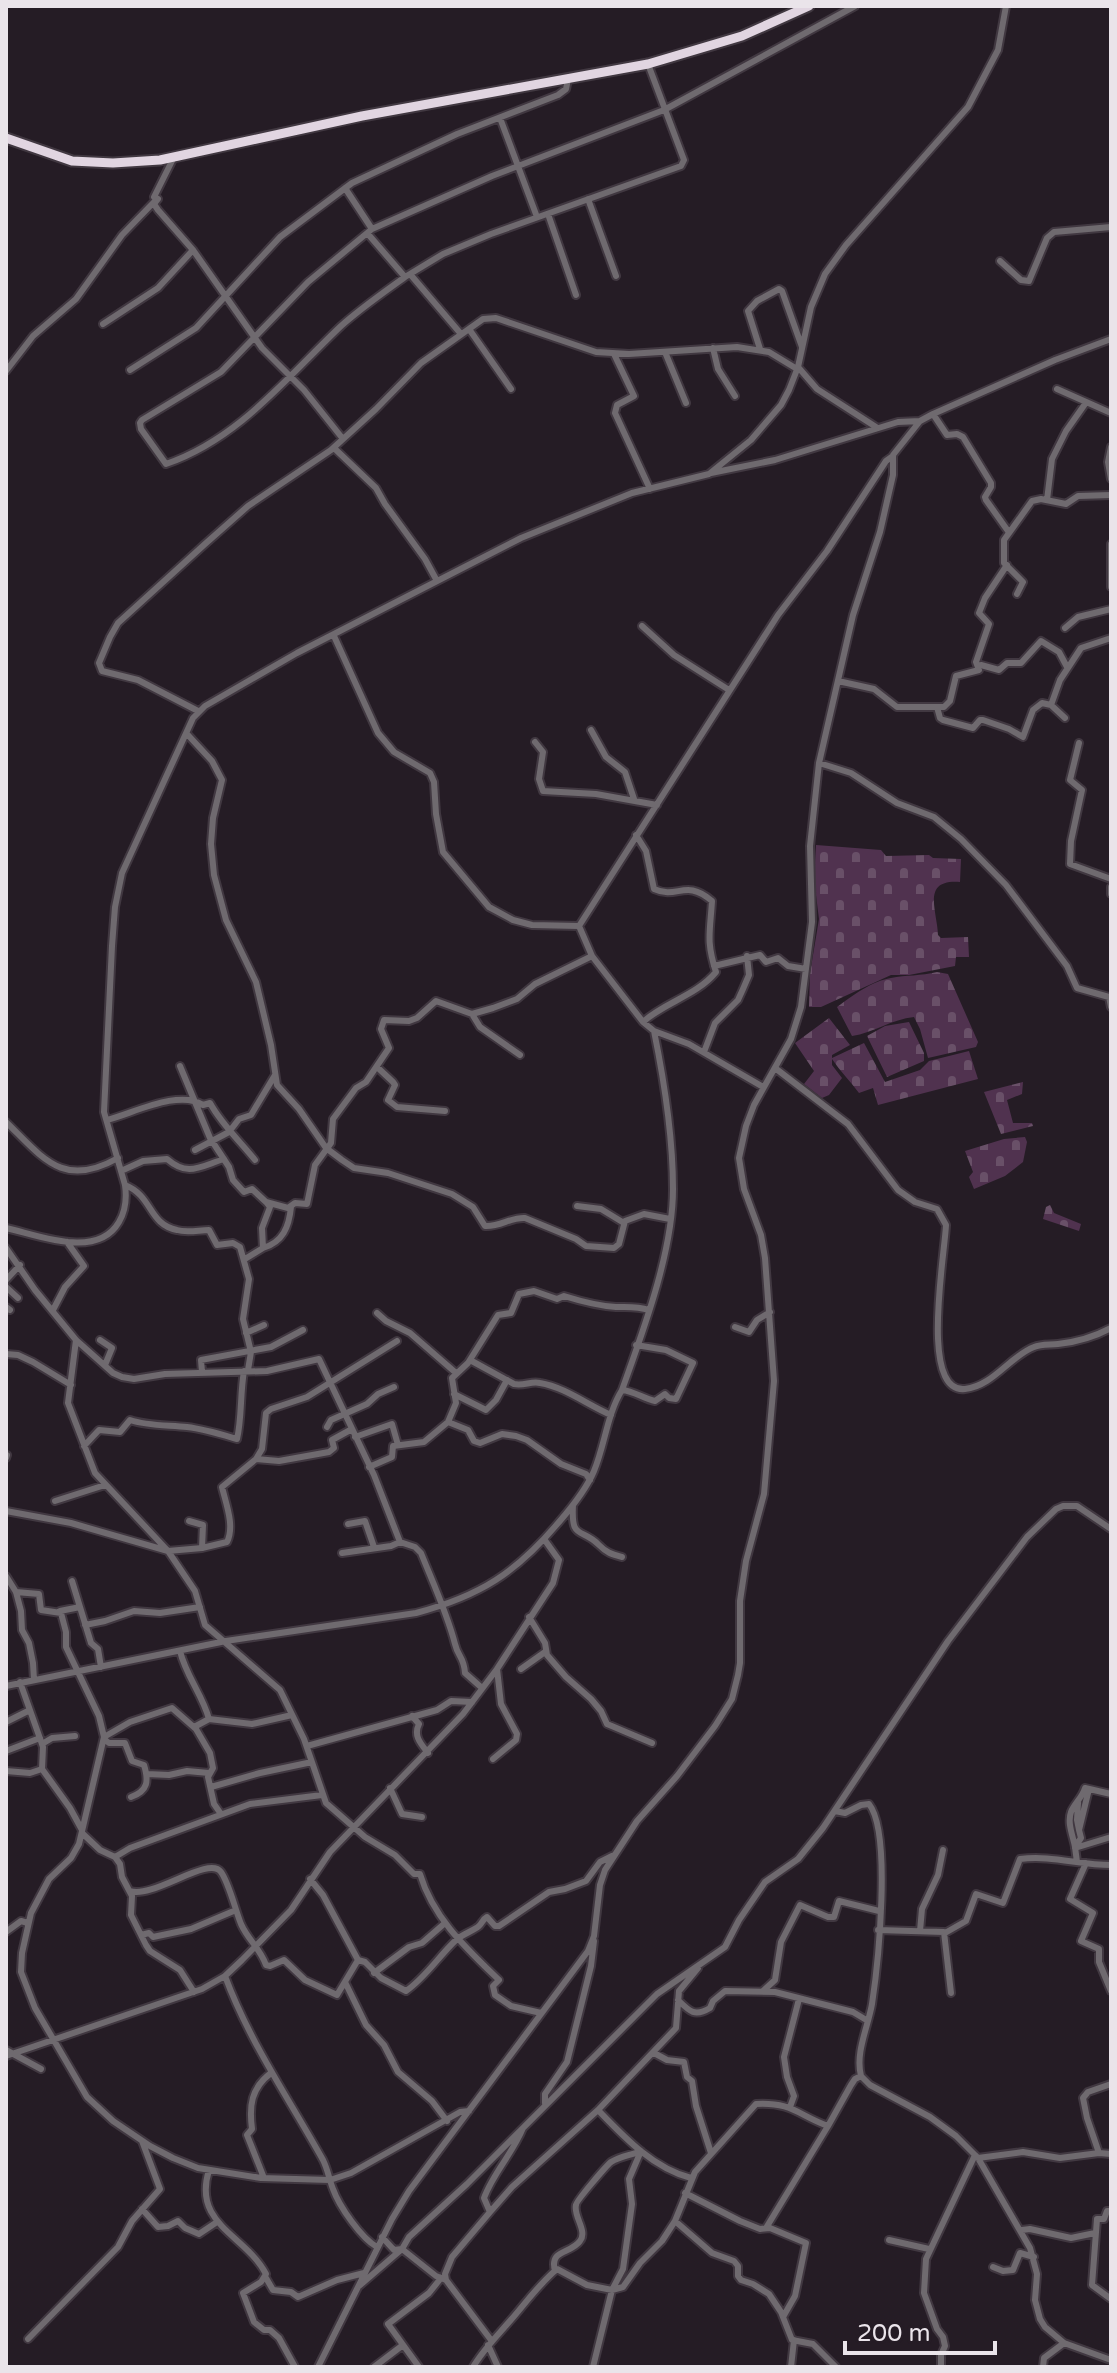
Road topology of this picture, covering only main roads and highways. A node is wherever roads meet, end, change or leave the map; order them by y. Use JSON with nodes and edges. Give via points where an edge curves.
{"nodes":[{"id":1,"x":809,"y":6,"type":"edge"},
{"id":2,"x":6,"y":138,"type":"edge"}],
"edges":[{"from":1,"to":2,"type":"highway","via":[[742,36],[648,64],[174,157],[72,161]]}]}
